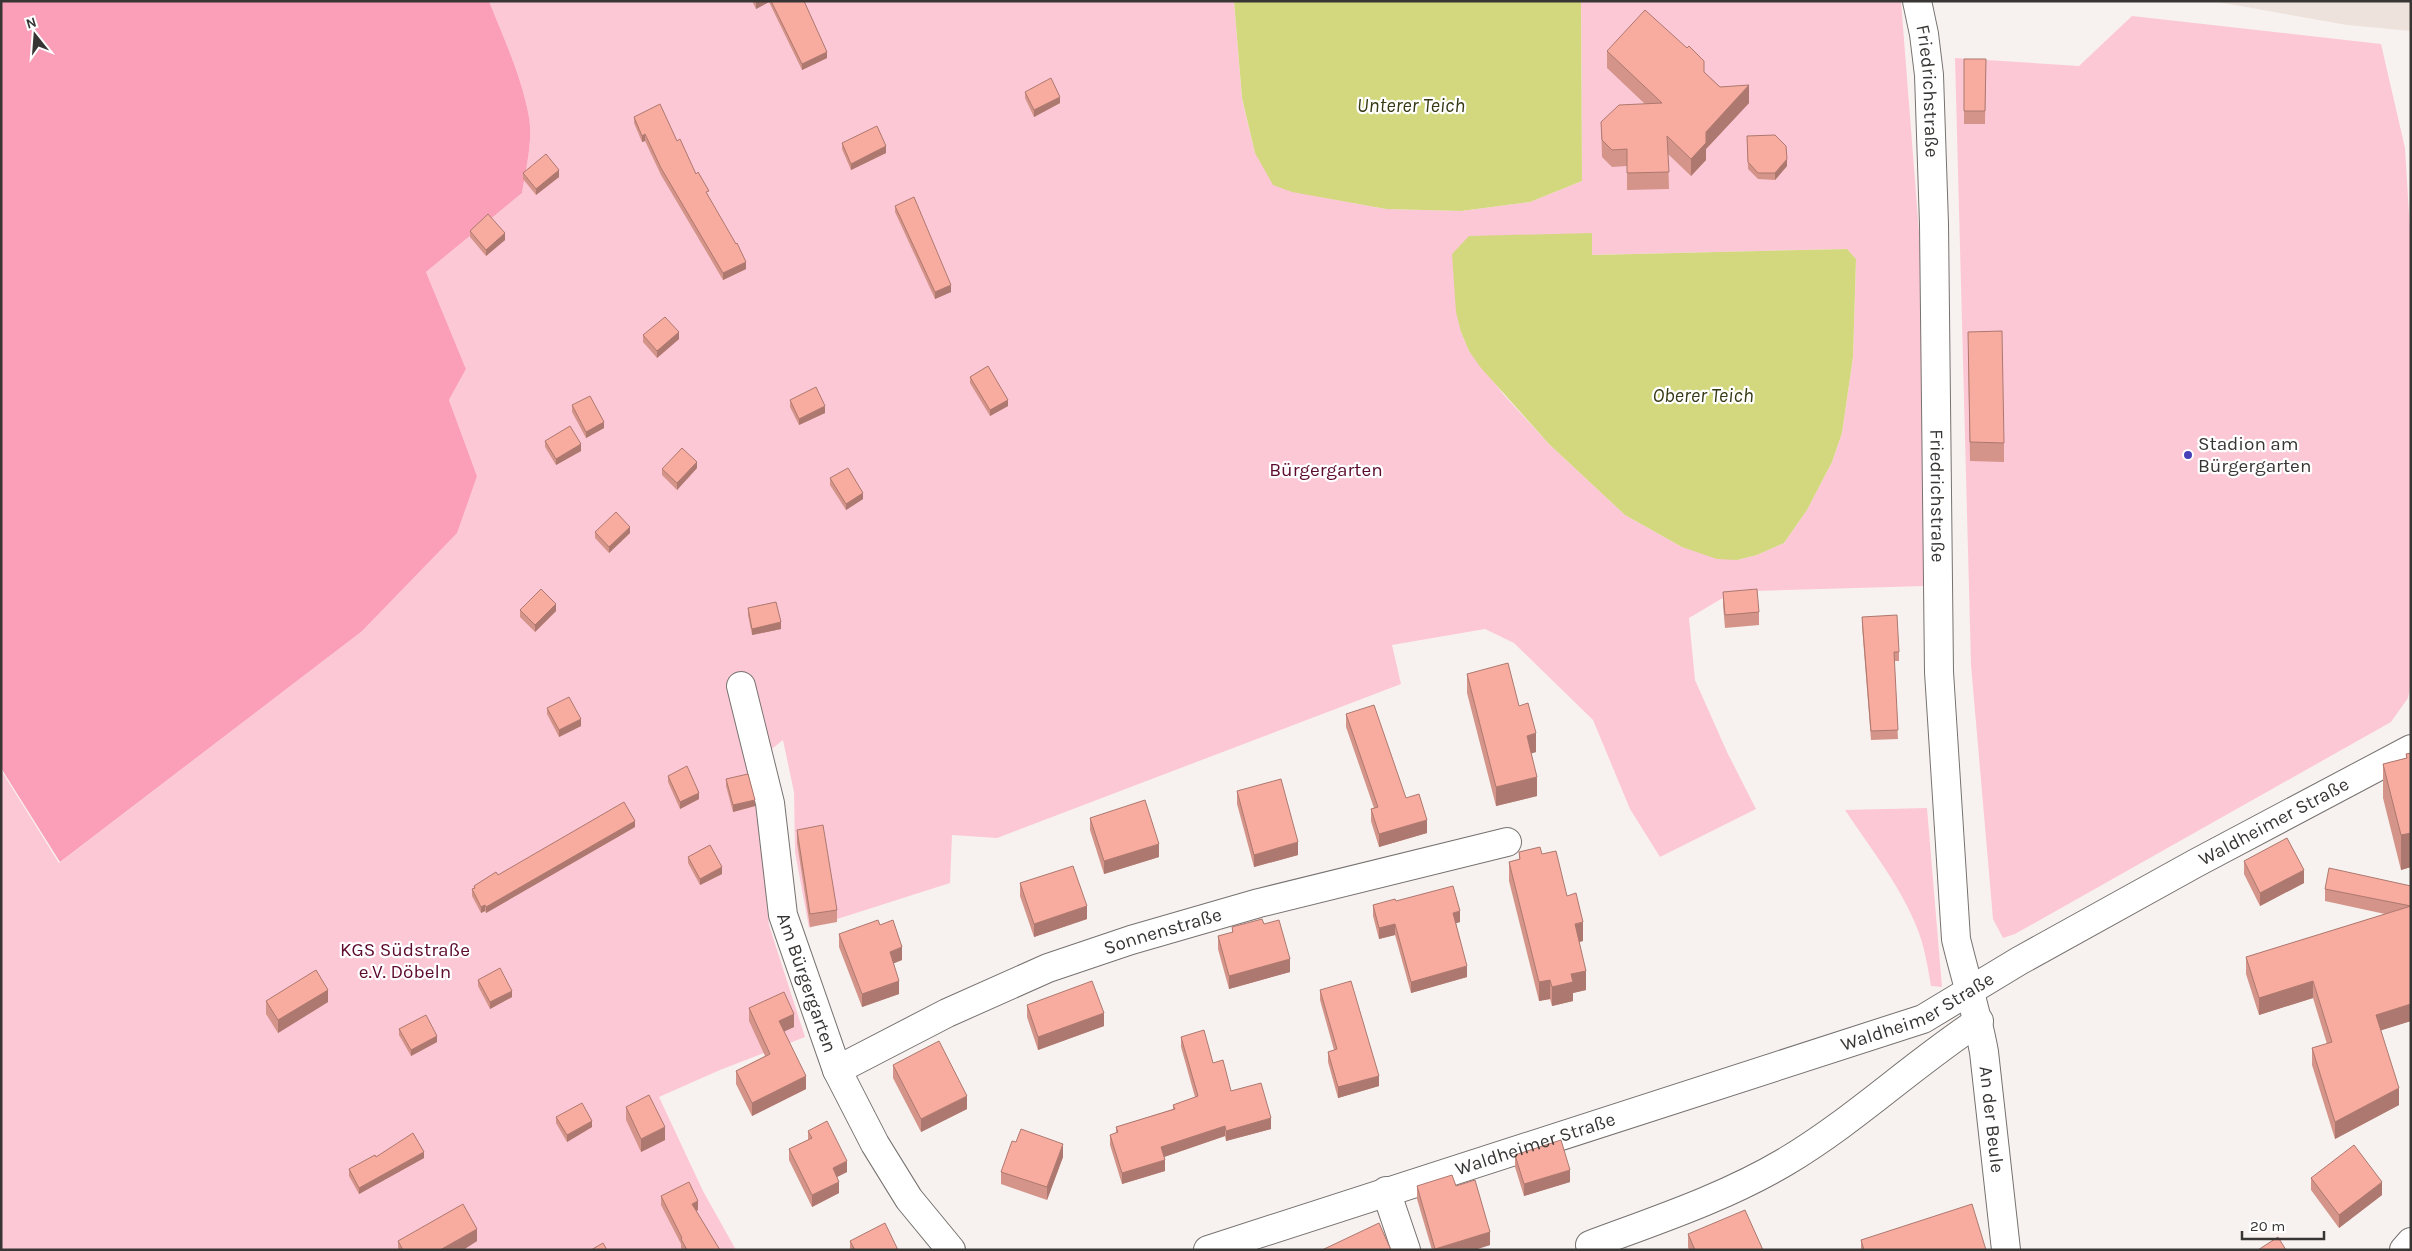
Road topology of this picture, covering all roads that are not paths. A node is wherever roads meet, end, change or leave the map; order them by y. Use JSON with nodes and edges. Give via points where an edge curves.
{"nodes":[{"id":1,"x":1916,"y":1,"type":"edge"},
{"id":2,"x":741,"y":686,"type":"dead end"},
{"id":3,"x":2411,"y":749,"type":"edge"},
{"id":4,"x":1507,"y":842,"type":"dead end"},
{"id":5,"x":1970,"y":990,"type":"junction"},
{"id":6,"x":1979,"y":1021,"type":"junction"},
{"id":7,"x":837,"y":1070,"type":"junction"},
{"id":8,"x":1386,"y":1191,"type":"junction"},
{"id":9,"x":2411,"y":1242,"type":"edge"},
{"id":10,"x":1590,"y":1245,"type":"dead end"},
{"id":11,"x":951,"y":1250,"type":"edge"},
{"id":12,"x":1208,"y":1250,"type":"edge"},
{"id":13,"x":1406,"y":1250,"type":"edge"},
{"id":14,"x":2006,"y":1250,"type":"edge"},
{"id":15,"x":2404,"y":1250,"type":"edge"}],
"edges":[{"from":1,"to":5,"type":"street","name":"Friedrichstraße","via":[[1929,75],[1933,188],[1939,672],[1956,939]]},
{"from":2,"to":7,"type":"street","name":"Am Bürgergarten","via":[[770,803],[783,915]]},
{"from":3,"to":5,"type":"street","name":"Waldheimer Straße","via":[[2196,863]]},
{"from":4,"to":7,"type":"street","name":"Sonnenstraße","via":[[1259,903],[1131,940],[1058,965],[947,1013]]},
{"from":5,"to":6,"type":"street","name":"An der Beule"},
{"from":5,"to":8,"type":"street","name":"Waldheimer Straße","via":[[1940,1010],[1900,1027]]},
{"from":6,"to":10,"type":"street","name":"Waldheimer Straße","via":[[1947,1041],[1861,1109],[1787,1161],[1733,1191]]},
{"from":6,"to":14,"type":"street","name":"An der Beule"},
{"from":7,"to":11,"type":"street","name":"Am Bürgergarten","via":[[875,1144],[909,1199]]},
{"from":8,"to":12,"type":"street","name":"Waldheimer Straße"},
{"from":8,"to":13,"type":"street"},
{"from":9,"to":15,"type":"street"}]}
